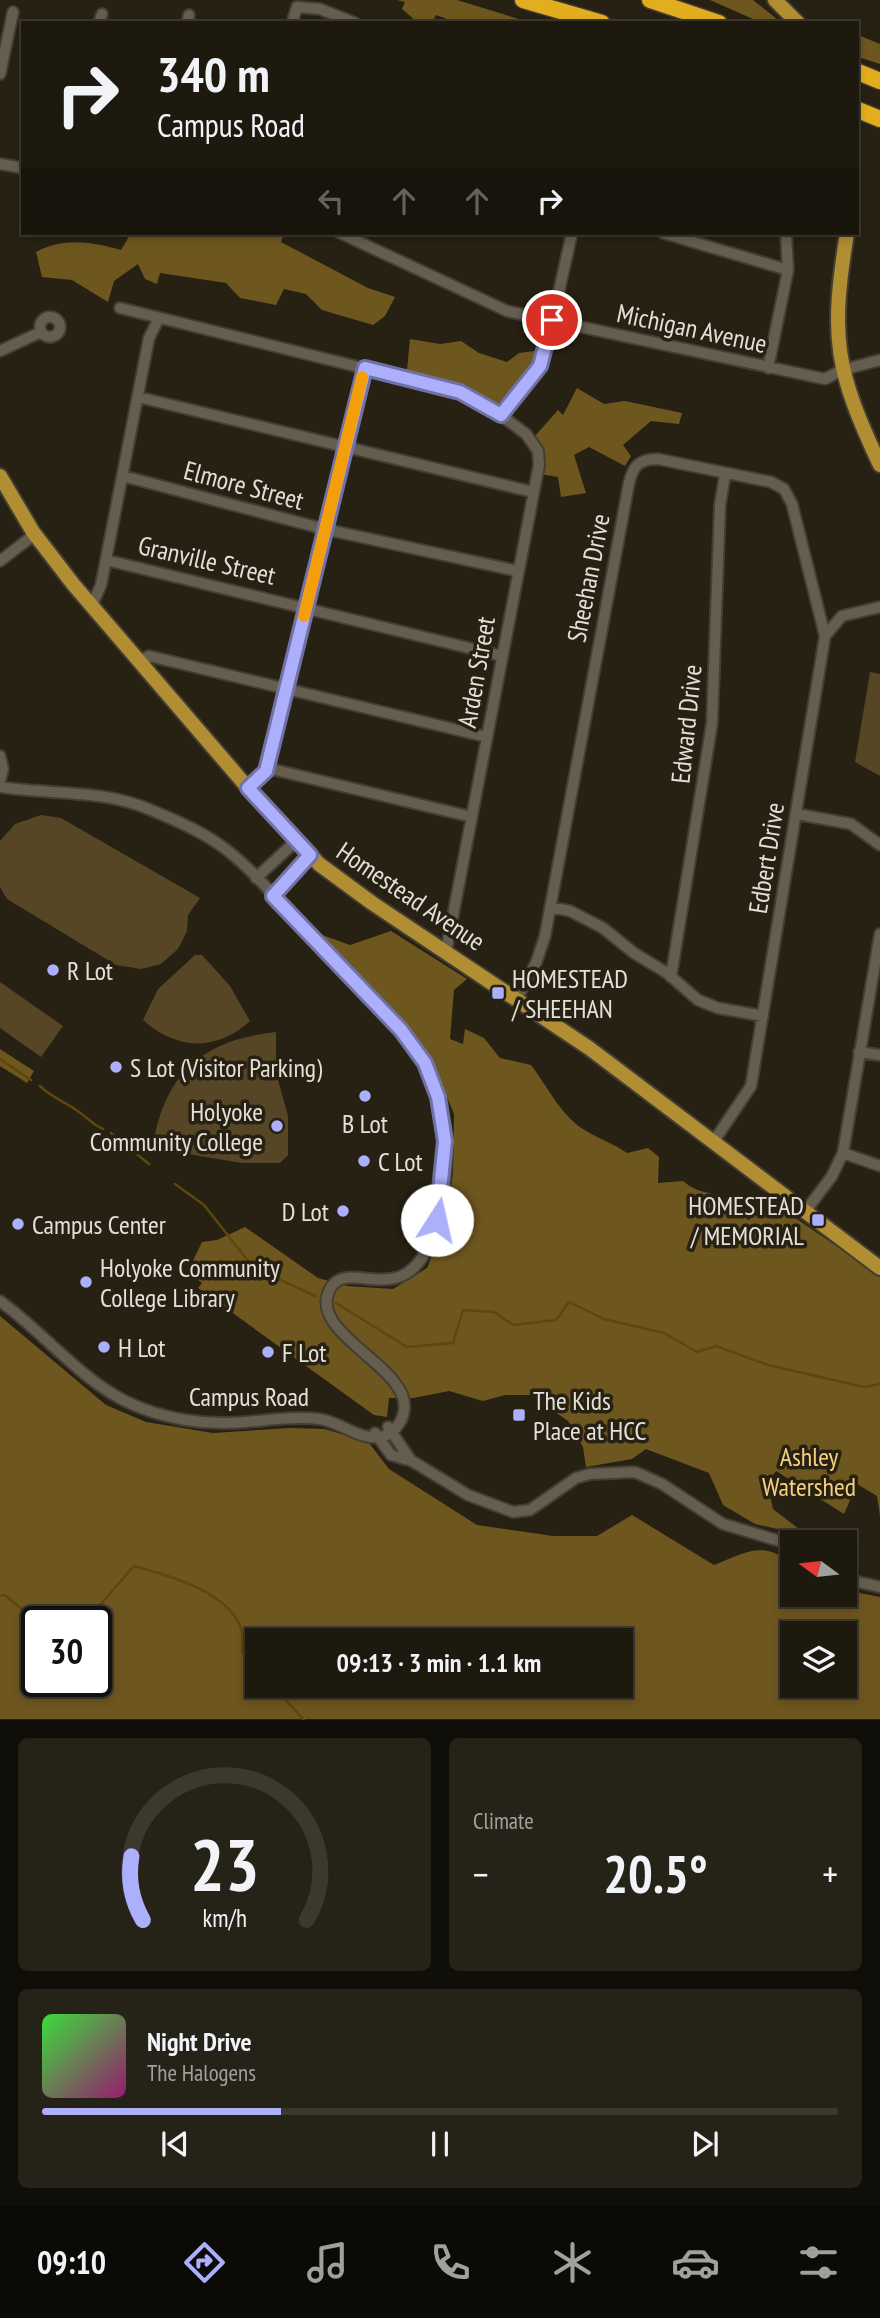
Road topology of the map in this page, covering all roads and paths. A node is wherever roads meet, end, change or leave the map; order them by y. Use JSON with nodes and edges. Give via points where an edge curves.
{"nodes":[{"id":1,"x":523,"y":0,"type":"edge"},
{"id":2,"x":650,"y":0,"type":"edge"},
{"id":3,"x":775,"y":0,"type":"edge"},
{"id":4,"x":13,"y":12,"type":"dead end"},
{"id":5,"x":293,"y":21,"type":"edge"},
{"id":6,"x":350,"y":21,"type":"edge"},
{"id":7,"x":595,"y":21,"type":"edge"},
{"id":8,"x":713,"y":21,"type":"edge"},
{"id":9,"x":796,"y":21,"type":"edge"},
{"id":10,"x":859,"y":73,"type":"edge"},
{"id":11,"x":0,"y":74,"type":"edge"},
{"id":12,"x":880,"y":81,"type":"edge"},
{"id":13,"x":859,"y":110,"type":"edge"},
{"id":14,"x":877,"y":118,"type":"edge"},
{"id":15,"x":0,"y":164,"type":"edge"},
{"id":16,"x":21,"y":168,"type":"edge"},
{"id":17,"x":344,"y":235,"type":"edge"},
{"id":18,"x":572,"y":235,"type":"edge"},
{"id":19,"x":670,"y":235,"type":"edge"},
{"id":20,"x":786,"y":235,"type":"edge"},
{"id":21,"x":847,"y":235,"type":"edge"},
{"id":22,"x":788,"y":270,"type":"junction"},
{"id":23,"x":120,"y":308,"type":"dead end"},
{"id":24,"x":159,"y":318,"type":"junction"},
{"id":25,"x":552,"y":320,"type":"junction"},
{"id":26,"x":41,"y":332,"type":"dead end"},
{"id":27,"x":0,"y":351,"type":"edge"},
{"id":28,"x":880,"y":360,"type":"edge"},
{"id":29,"x":365,"y":368,"type":"junction"},
{"id":30,"x":768,"y":368,"type":"junction"},
{"id":31,"x":842,"y":370,"type":"junction"},
{"id":32,"x":138,"y":397,"type":"junction"},
{"id":33,"x":501,"y":415,"type":"junction"},
{"id":34,"x":345,"y":446,"type":"junction"},
{"id":35,"x":880,"y":465,"type":"edge"},
{"id":36,"x":725,"y":475,"type":"junction"},
{"id":37,"x":0,"y":476,"type":"edge"},
{"id":38,"x":123,"y":476,"type":"junction"},
{"id":39,"x":533,"y":492,"type":"junction"},
{"id":40,"x":324,"y":529,"type":"junction"},
{"id":41,"x":34,"y":534,"type":"junction"},
{"id":42,"x":106,"y":559,"type":"junction"},
{"id":43,"x":0,"y":561,"type":"edge"},
{"id":44,"x":518,"y":571,"type":"junction"},
{"id":45,"x":92,"y":606,"type":"junction"},
{"id":46,"x":306,"y":607,"type":"junction"},
{"id":47,"x":880,"y":607,"type":"edge"},
{"id":48,"x":825,"y":636,"type":"junction"},
{"id":49,"x":502,"y":656,"type":"junction"},
{"id":50,"x":139,"y":661,"type":"junction"},
{"id":51,"x":287,"y":688,"type":"junction"},
{"id":52,"x":487,"y":737,"type":"junction"},
{"id":53,"x":0,"y":756,"type":"edge"},
{"id":54,"x":267,"y":768,"type":"junction"},
{"id":55,"x":0,"y":780,"type":"edge"},
{"id":56,"x":0,"y":787,"type":"edge"},
{"id":57,"x":248,"y":788,"type":"junction"},
{"id":58,"x":797,"y":814,"type":"junction"},
{"id":59,"x":472,"y":817,"type":"junction"},
{"id":60,"x":296,"y":841,"type":"junction"},
{"id":61,"x":880,"y":845,"type":"edge"},
{"id":62,"x":310,"y":855,"type":"junction"},
{"id":63,"x":256,"y":878,"type":"junction"},
{"id":64,"x":273,"y":896,"type":"junction"},
{"id":65,"x":550,"y":907,"type":"junction"},
{"id":66,"x":880,"y":934,"type":"edge"},
{"id":67,"x":446,"y":952,"type":"junction"},
{"id":68,"x":671,"y":977,"type":"junction"},
{"id":69,"x":517,"y":998,"type":"junction"},
{"id":70,"x":763,"y":1016,"type":"junction"},
{"id":71,"x":859,"y":1052,"type":"junction"},
{"id":72,"x":880,"y":1055,"type":"edge"},
{"id":73,"x":714,"y":1141,"type":"junction"},
{"id":74,"x":843,"y":1153,"type":"junction"},
{"id":75,"x":880,"y":1166,"type":"edge"},
{"id":76,"x":804,"y":1213,"type":"junction"},
{"id":77,"x":880,"y":1268,"type":"edge"},
{"id":78,"x":0,"y":1301,"type":"edge"},
{"id":79,"x":389,"y":1430,"type":"junction"},
{"id":80,"x":372,"y":1435,"type":"junction"},
{"id":81,"x":412,"y":1461,"type":"junction"},
{"id":82,"x":780,"y":1541,"type":"edge"},
{"id":83,"x":858,"y":1582,"type":"edge"},
{"id":84,"x":880,"y":1587,"type":"edge"}],
"edges":[{"from":1,"to":7,"type":"highway"},
{"from":2,"to":8,"type":"highway"},
{"from":3,"to":9,"type":"main road"},
{"from":4,"to":11,"type":"street"},
{"from":5,"to":6,"type":"street","via":[[298,7],[320,9]]},
{"from":10,"to":12,"type":"highway"},
{"from":13,"to":14,"type":"highway"},
{"from":15,"to":16,"type":"street"},
{"from":17,"to":25,"type":"street","name":"Michigan Avenue","via":[[508,311]]},
{"from":18,"to":25,"type":"street"},
{"from":19,"to":22,"type":"street"},
{"from":20,"to":22,"type":"street"},
{"from":21,"to":31,"type":"main road","via":[[837,309]]},
{"from":22,"to":30,"type":"street"},
{"from":23,"to":24,"type":"street"},
{"from":24,"to":29,"type":"street"},
{"from":24,"to":32,"type":"street","via":[[151,330]]},
{"from":25,"to":30,"type":"street","name":"Michigan Avenue"},
{"from":25,"to":33,"type":"street","via":[[540,366]]},
{"from":26,"to":27,"type":"street"},
{"from":28,"to":31,"type":"street","name":"Michigan Avenue"},
{"from":29,"to":33,"type":"street","via":[[460,392]]},
{"from":29,"to":34,"type":"street"},
{"from":30,"to":31,"type":"street","name":"Michigan Avenue","via":[[825,379]]},
{"from":31,"to":35,"type":"main road","via":[[855,412]]},
{"from":32,"to":34,"type":"street"},
{"from":32,"to":38,"type":"street"},
{"from":33,"to":39,"type":"street","name":"Arden Street","via":[[536,447]]},
{"from":34,"to":39,"type":"street"},
{"from":34,"to":40,"type":"street"},
{"from":36,"to":48,"type":"street","name":"Sheehan Drive","via":[[771,482],[786,492]]},
{"from":36,"to":65,"type":"street","name":"Sheehan Drive","via":[[658,459],[641,461],[632,470]]},
{"from":36,"to":68,"type":"street","name":"Edward Drive","via":[[712,723]]},
{"from":37,"to":41,"type":"main road","name":"Homestead Avenue"},
{"from":38,"to":40,"type":"street","name":"Elmore Street"},
{"from":38,"to":42,"type":"street"},
{"from":39,"to":44,"type":"street","name":"Arden Street"},
{"from":40,"to":44,"type":"street","name":"Elmore Street"},
{"from":40,"to":46,"type":"street"},
{"from":41,"to":43,"type":"street"},
{"from":41,"to":45,"type":"main road","name":"Homestead Avenue"},
{"from":42,"to":45,"type":"street","via":[[102,585]]},
{"from":42,"to":46,"type":"street","name":"Granville Street"},
{"from":44,"to":49,"type":"street","name":"Arden Street"},
{"from":45,"to":50,"type":"main road","name":"Homestead Avenue"},
{"from":46,"to":49,"type":"street","name":"Granville Street"},
{"from":46,"to":51,"type":"street"},
{"from":47,"to":48,"type":"street","via":[[842,617]]},
{"from":48,"to":58,"type":"street","name":"Edbert Drive"},
{"from":49,"to":52,"type":"street","name":"Arden Street"},
{"from":50,"to":51,"type":"street","via":[[149,656]]},
{"from":50,"to":57,"type":"main road","name":"Homestead Avenue"},
{"from":51,"to":52,"type":"street"},
{"from":51,"to":54,"type":"street"},
{"from":52,"to":59,"type":"street","name":"Arden Street"},
{"from":53,"to":55,"type":"street"},
{"from":54,"to":57,"type":"street"},
{"from":54,"to":59,"type":"street"},
{"from":56,"to":63,"type":"street","via":[[97,795],[139,805],[220,845]]},
{"from":57,"to":60,"type":"main road","name":"Homestead Avenue"},
{"from":58,"to":61,"type":"street","via":[[851,824]]},
{"from":58,"to":70,"type":"street","name":"Edbert Drive"},
{"from":59,"to":67,"type":"street","name":"Arden Street"},
{"from":60,"to":62,"type":"main road","name":"Homestead Avenue"},
{"from":60,"to":63,"type":"street"},
{"from":62,"to":64,"type":"street"},
{"from":62,"to":67,"type":"main road","name":"Homestead Avenue"},
{"from":63,"to":64,"type":"street"},
{"from":64,"to":79,"type":"street","via":[[411,1042],[431,1074],[438,1097],[445,1141],[444,1182],[436,1228],[422,1259],[398,1279],[340,1280],[326,1299],[337,1326],[391,1380],[398,1410]]},
{"from":65,"to":68,"type":"street","via":[[570,911],[603,928]]},
{"from":65,"to":69,"type":"street","name":"Sheehan Drive","via":[[539,957]]},
{"from":66,"to":71,"type":"street"},
{"from":67,"to":69,"type":"main road","name":"Homestead Avenue"},
{"from":68,"to":70,"type":"street","via":[[701,1002]]},
{"from":69,"to":73,"type":"main road","name":"Homestead Avenue"},
{"from":70,"to":73,"type":"street","name":"Edbert Drive","via":[[751,1086]]},
{"from":71,"to":72,"type":"street"},
{"from":71,"to":74,"type":"street"},
{"from":73,"to":76,"type":"main road","name":"Homestead Avenue"},
{"from":74,"to":75,"type":"street"},
{"from":74,"to":76,"type":"street"},
{"from":76,"to":77,"type":"main road","name":"Homestead Avenue"},
{"from":78,"to":80,"type":"street","name":"Campus Road","via":[[97,1384],[145,1409],[213,1423],[318,1419]]},
{"from":79,"to":80,"type":"street"},
{"from":79,"to":81,"type":"street"},
{"from":80,"to":81,"type":"street","name":"Campus Road","via":[[391,1455]]},
{"from":81,"to":82,"type":"street","name":"Campus Road","via":[[468,1495],[513,1512],[530,1510],[576,1478],[635,1472],[723,1524]]},
{"from":83,"to":84,"type":"street"}]}
